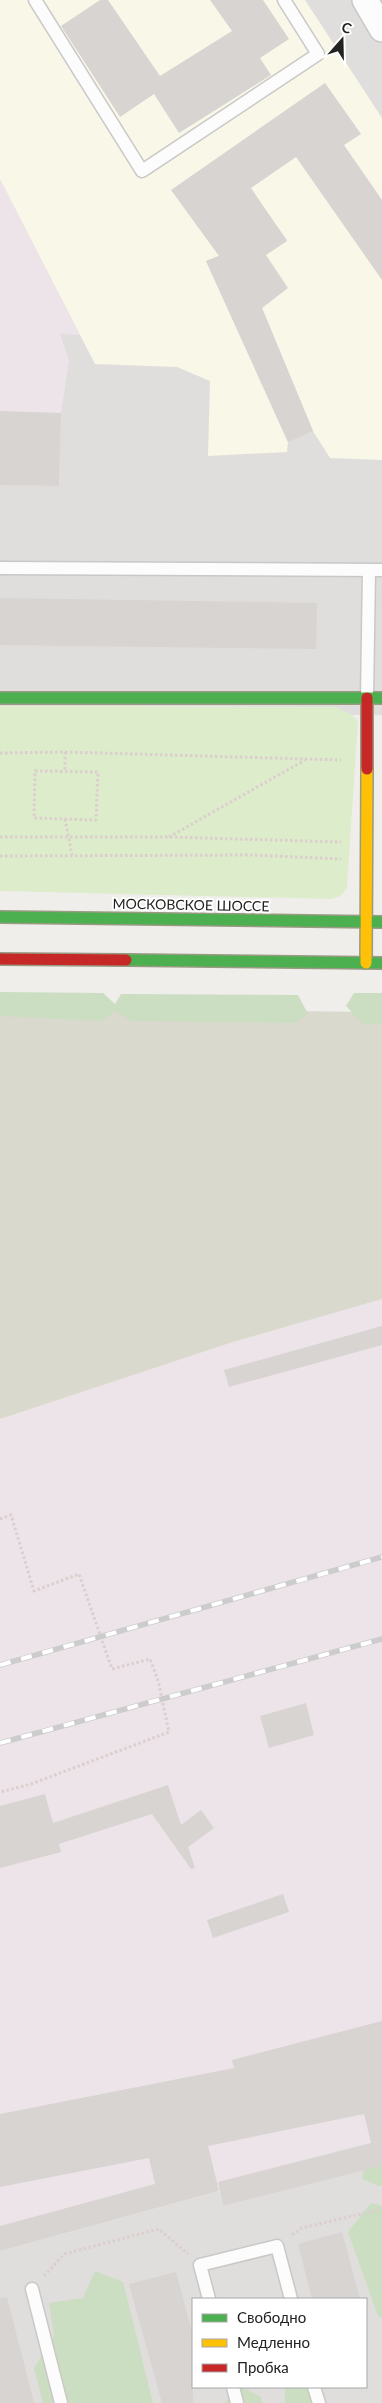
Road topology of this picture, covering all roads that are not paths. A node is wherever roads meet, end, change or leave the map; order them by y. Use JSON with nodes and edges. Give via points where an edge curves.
{"nodes":[{"id":1,"x":35,"y":0,"type":"edge"},
{"id":2,"x":284,"y":0,"type":"edge"},
{"id":3,"x":365,"y":0,"type":"edge"},
{"id":4,"x":382,"y":29,"type":"edge"},
{"id":5,"x":0,"y":568,"type":"edge"},
{"id":6,"x":369,"y":570,"type":"junction"},
{"id":7,"x":382,"y":570,"type":"edge"},
{"id":8,"x":0,"y":698,"type":"edge"},
{"id":9,"x":367,"y":698,"type":"junction"},
{"id":10,"x":382,"y":698,"type":"edge"},
{"id":11,"x":0,"y":917,"type":"edge"},
{"id":12,"x":366,"y":922,"type":"junction"},
{"id":13,"x":382,"y":922,"type":"edge"},
{"id":14,"x":0,"y":959,"type":"edge"},
{"id":15,"x":366,"y":963,"type":"junction"},
{"id":16,"x":382,"y":963,"type":"edge"},
{"id":17,"x":32,"y":2289,"type":"road end"},
{"id":18,"x":209,"y":2298,"type":"edge"},
{"id":19,"x":291,"y":2298,"type":"edge"},
{"id":20,"x":233,"y":2388,"type":"edge"},
{"id":21,"x":314,"y":2388,"type":"edge"},
{"id":22,"x":61,"y":2403,"type":"edge"},
{"id":23,"x":237,"y":2403,"type":"edge"},
{"id":24,"x":319,"y":2403,"type":"edge"}],
"edges":[{"from":1,"to":2,"type":"lane","via":[[142,171],[318,54]]},
{"from":3,"to":4,"type":"street"},
{"from":5,"to":6,"type":"lane"},
{"from":6,"to":7,"type":"lane"},
{"from":6,"to":9,"type":"lane"},
{"from":8,"to":9,"type":"main road"},
{"from":9,"to":10,"type":"main road"},
{"from":9,"to":12,"type":"main road"},
{"from":11,"to":12,"type":"main road","name":"МОСКОВСКОЕ ШОССЕ"},
{"from":12,"to":13,"type":"main road","name":"МОСКОВСКОЕ ШОССЕ"},
{"from":12,"to":15,"type":"main road"},
{"from":14,"to":15,"type":"main road"},
{"from":15,"to":16,"type":"main road"},
{"from":17,"to":22,"type":"lane"},
{"from":18,"to":19,"type":"lane","via":[[200,2265],[277,2246]]},
{"from":20,"to":23,"type":"lane"},
{"from":21,"to":24,"type":"lane"}]}
